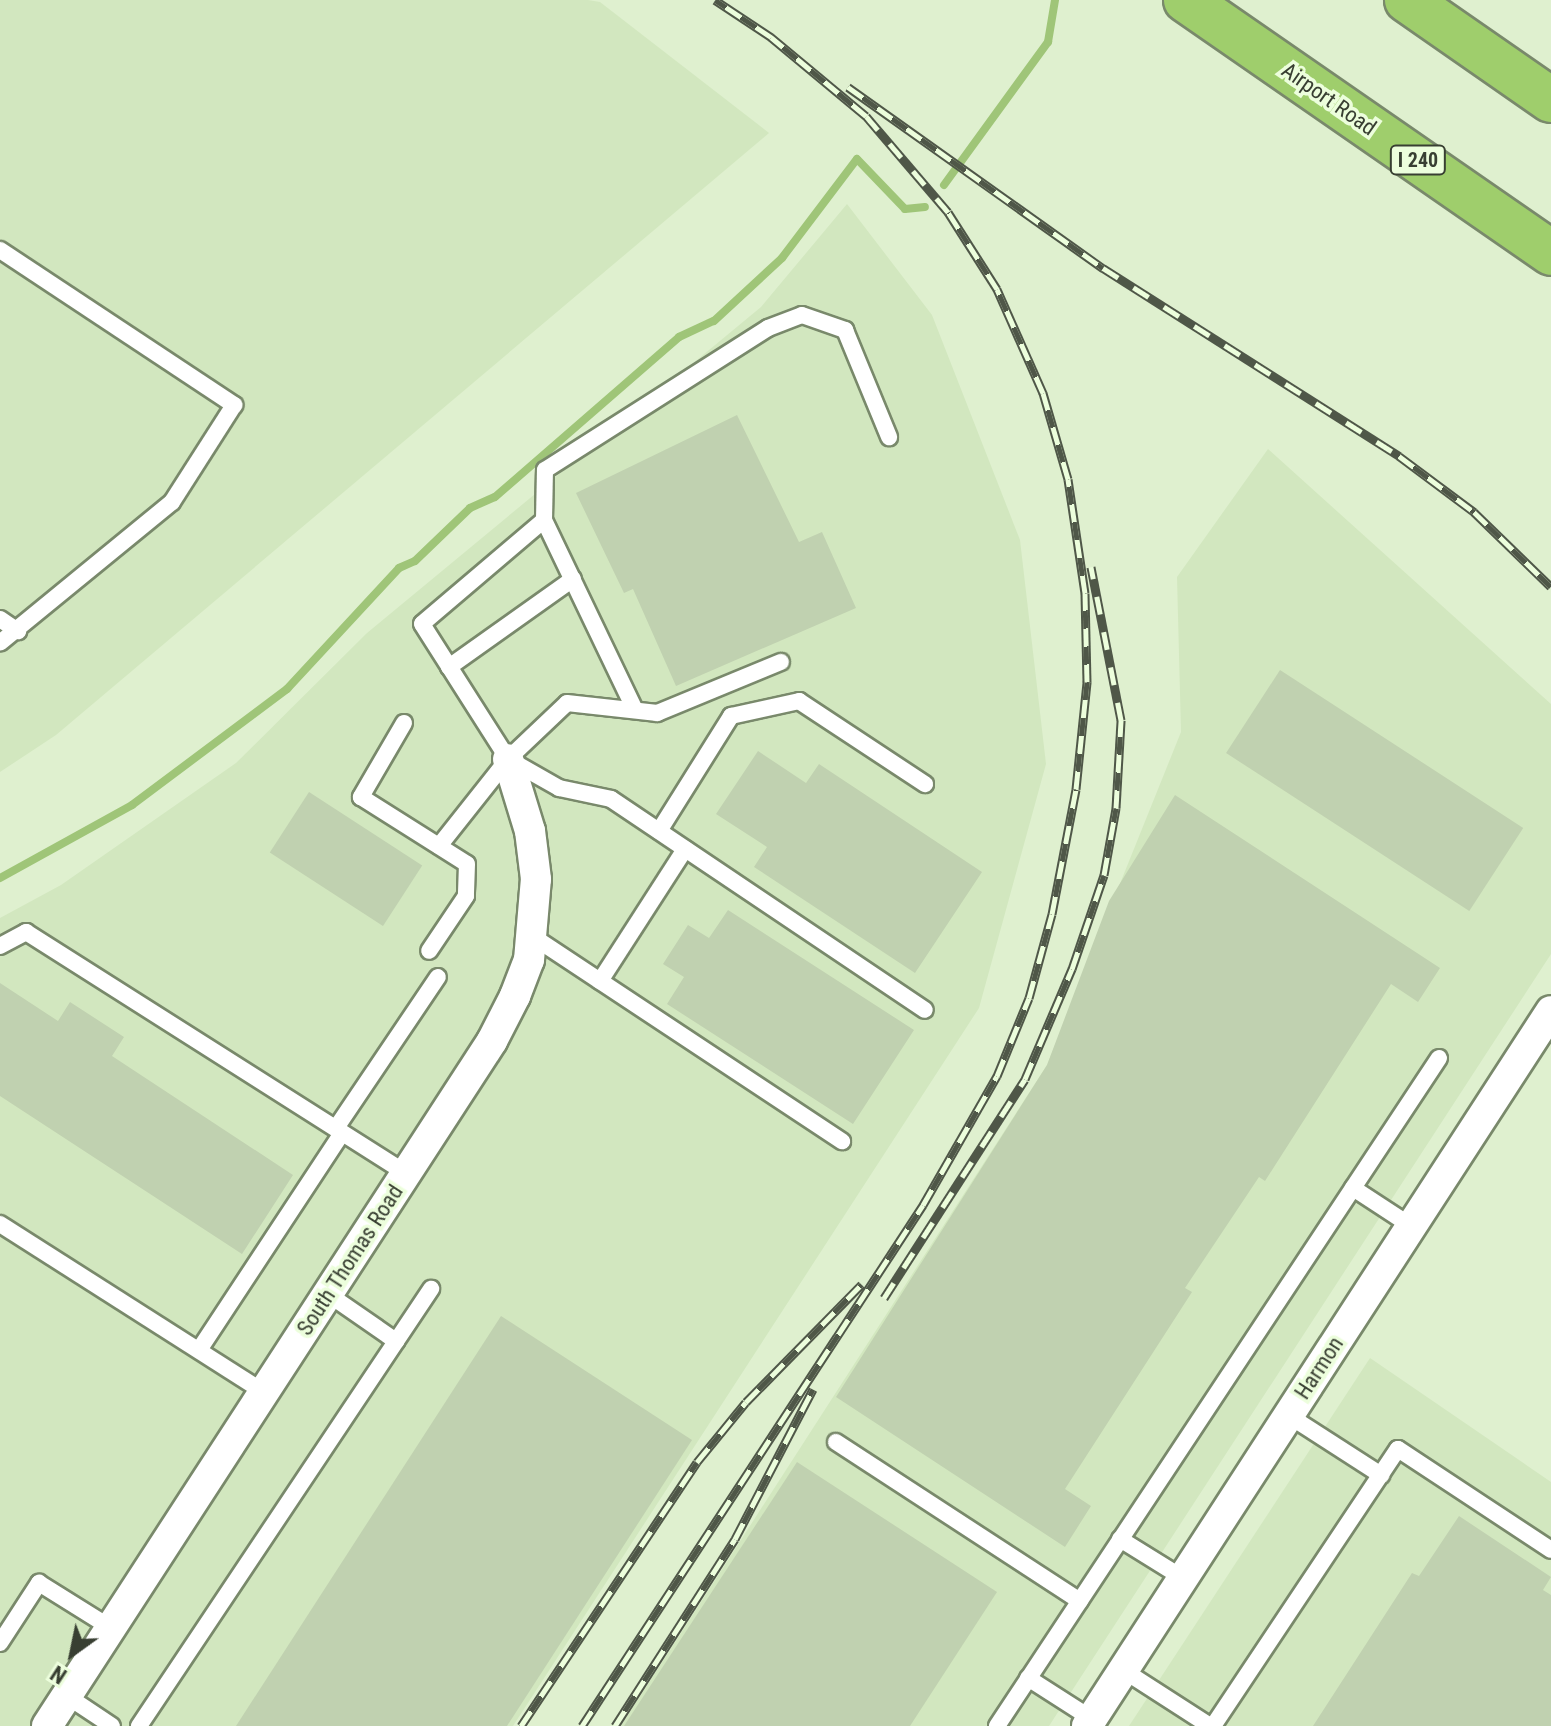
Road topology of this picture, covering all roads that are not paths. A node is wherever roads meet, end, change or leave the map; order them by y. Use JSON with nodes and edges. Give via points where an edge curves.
{"nodes":[{"id":1,"x":1186,"y":0,"type":"edge"},
{"id":2,"x":1407,"y":0,"type":"edge"},
{"id":3,"x":1551,"y":100,"type":"edge"},
{"id":4,"x":0,"y":250,"type":"edge"},
{"id":5,"x":1551,"y":253,"type":"edge"},
{"id":6,"x":889,"y":437,"type":"dead end"},
{"id":7,"x":544,"y":520,"type":"junction"},
{"id":8,"x":573,"y":579,"type":"junction"},
{"id":9,"x":0,"y":619,"type":"edge"},
{"id":10,"x":18,"y":631,"type":"junction"},
{"id":11,"x":0,"y":643,"type":"edge"},
{"id":12,"x":781,"y":662,"type":"dead end"},
{"id":13,"x":449,"y":667,"type":"junction"},
{"id":14,"x":635,"y":710,"type":"junction"},
{"id":15,"x":404,"y":723,"type":"dead end"},
{"id":16,"x":508,"y":759,"type":"junction"},
{"id":17,"x":925,"y":784,"type":"dead end"},
{"id":18,"x":659,"y":831,"type":"junction"},
{"id":19,"x":439,"y":846,"type":"junction"},
{"id":20,"x":685,"y":849,"type":"junction"},
{"id":21,"x":532,"y":936,"type":"junction"},
{"id":22,"x":0,"y":946,"type":"edge"},
{"id":23,"x":429,"y":951,"type":"dead end"},
{"id":24,"x":438,"y":977,"type":"dead end"},
{"id":25,"x":600,"y":981,"type":"junction"},
{"id":26,"x":925,"y":1010,"type":"dead end"},
{"id":27,"x":1551,"y":1011,"type":"edge"},
{"id":28,"x":1439,"y":1058,"type":"dead end"},
{"id":29,"x":339,"y":1130,"type":"junction"},
{"id":30,"x":842,"y":1141,"type":"dead end"},
{"id":31,"x":406,"y":1173,"type":"junction"},
{"id":32,"x":1353,"y":1188,"type":"junction"},
{"id":33,"x":0,"y":1224,"type":"edge"},
{"id":34,"x":1411,"y":1226,"type":"junction"},
{"id":35,"x":431,"y":1289,"type":"dead end"},
{"id":36,"x":328,"y":1294,"type":"junction"},
{"id":37,"x":396,"y":1341,"type":"junction"},
{"id":38,"x":199,"y":1350,"type":"junction"},
{"id":39,"x":264,"y":1392,"type":"junction"},
{"id":40,"x":1288,"y":1415,"type":"junction"},
{"id":41,"x":836,"y":1442,"type":"dead end"},
{"id":42,"x":1381,"y":1475,"type":"junction"},
{"id":43,"x":1120,"y":1539,"type":"junction"},
{"id":44,"x":1551,"y":1550,"type":"edge"},
{"id":45,"x":1183,"y":1578,"type":"junction"},
{"id":46,"x":1080,"y":1601,"type":"junction"},
{"id":47,"x":111,"y":1628,"type":"junction"},
{"id":48,"x":0,"y":1643,"type":"edge"},
{"id":49,"x":1123,"y":1670,"type":"junction"},
{"id":50,"x":1028,"y":1678,"type":"junction"},
{"id":51,"x":67,"y":1696,"type":"junction"},
{"id":52,"x":1090,"y":1722,"type":"edge"},
{"id":53,"x":47,"y":1726,"type":"edge"},
{"id":54,"x":112,"y":1726,"type":"edge"},
{"id":55,"x":139,"y":1726,"type":"edge"},
{"id":56,"x":997,"y":1726,"type":"edge"},
{"id":57,"x":1212,"y":1726,"type":"edge"}],
"edges":[{"from":1,"to":5,"type":"highway","name":"Airport Road","number":"I 240"},
{"from":2,"to":3,"type":"highway"},
{"from":4,"to":10,"type":"lane","via":[[234,405],[172,502]]},
{"from":6,"to":7,"type":"lane","via":[[845,330],[802,315],[768,328],[545,470]]},
{"from":7,"to":8,"type":"lane"},
{"from":7,"to":13,"type":"lane","via":[[422,624]]},
{"from":8,"to":13,"type":"lane"},
{"from":8,"to":14,"type":"lane"},
{"from":9,"to":10,"type":"lane"},
{"from":10,"to":11,"type":"lane"},
{"from":12,"to":14,"type":"lane","via":[[657,713]]},
{"from":13,"to":16,"type":"lane"},
{"from":14,"to":16,"type":"lane","via":[[567,703]]},
{"from":15,"to":19,"type":"lane","via":[[361,797]]},
{"from":16,"to":18,"type":"lane","via":[[559,788],[611,799]]},
{"from":16,"to":19,"type":"lane"},
{"from":16,"to":21,"type":"street","name":"South Thomas Road","via":[[530,831],[536,879]]},
{"from":17,"to":18,"type":"lane","via":[[799,701],[731,716]]},
{"from":18,"to":20,"type":"lane"},
{"from":19,"to":23,"type":"lane","via":[[467,864],[466,896]]},
{"from":20,"to":25,"type":"lane"},
{"from":20,"to":26,"type":"lane"},
{"from":21,"to":25,"type":"lane"},
{"from":21,"to":31,"type":"street","name":"South Thomas Road","via":[[520,984],[492,1041]]},
{"from":22,"to":29,"type":"lane","via":[[26,932]]},
{"from":24,"to":29,"type":"lane"},
{"from":25,"to":30,"type":"lane"},
{"from":27,"to":34,"type":"street","name":"Harmon"},
{"from":28,"to":32,"type":"lane"},
{"from":29,"to":31,"type":"lane"},
{"from":29,"to":38,"type":"lane"},
{"from":31,"to":36,"type":"street","name":"South Thomas Road"},
{"from":32,"to":34,"type":"lane"},
{"from":32,"to":43,"type":"lane"},
{"from":33,"to":38,"type":"lane"},
{"from":34,"to":40,"type":"street","name":"Harmon"},
{"from":35,"to":37,"type":"lane"},
{"from":36,"to":37,"type":"lane"},
{"from":36,"to":39,"type":"street","name":"South Thomas Road"},
{"from":37,"to":55,"type":"lane"},
{"from":38,"to":39,"type":"lane"},
{"from":39,"to":47,"type":"street","name":"South Thomas Road"},
{"from":40,"to":42,"type":"lane"},
{"from":40,"to":45,"type":"street","name":"Harmon"},
{"from":41,"to":46,"type":"lane"},
{"from":42,"to":44,"type":"lane","via":[[1398,1449]]},
{"from":42,"to":57,"type":"lane"},
{"from":43,"to":45,"type":"lane"},
{"from":43,"to":46,"type":"lane"},
{"from":45,"to":49,"type":"street","name":"Harmon"},
{"from":46,"to":50,"type":"lane"},
{"from":47,"to":48,"type":"lane","via":[[39,1583]]},
{"from":47,"to":51,"type":"street","name":"South Thomas Road"},
{"from":49,"to":52,"type":"street","name":"Harmon"},
{"from":49,"to":57,"type":"lane"},
{"from":50,"to":52,"type":"lane"},
{"from":50,"to":56,"type":"lane"},
{"from":51,"to":53,"type":"street","name":"South Thomas Road"},
{"from":51,"to":54,"type":"lane"}]}
